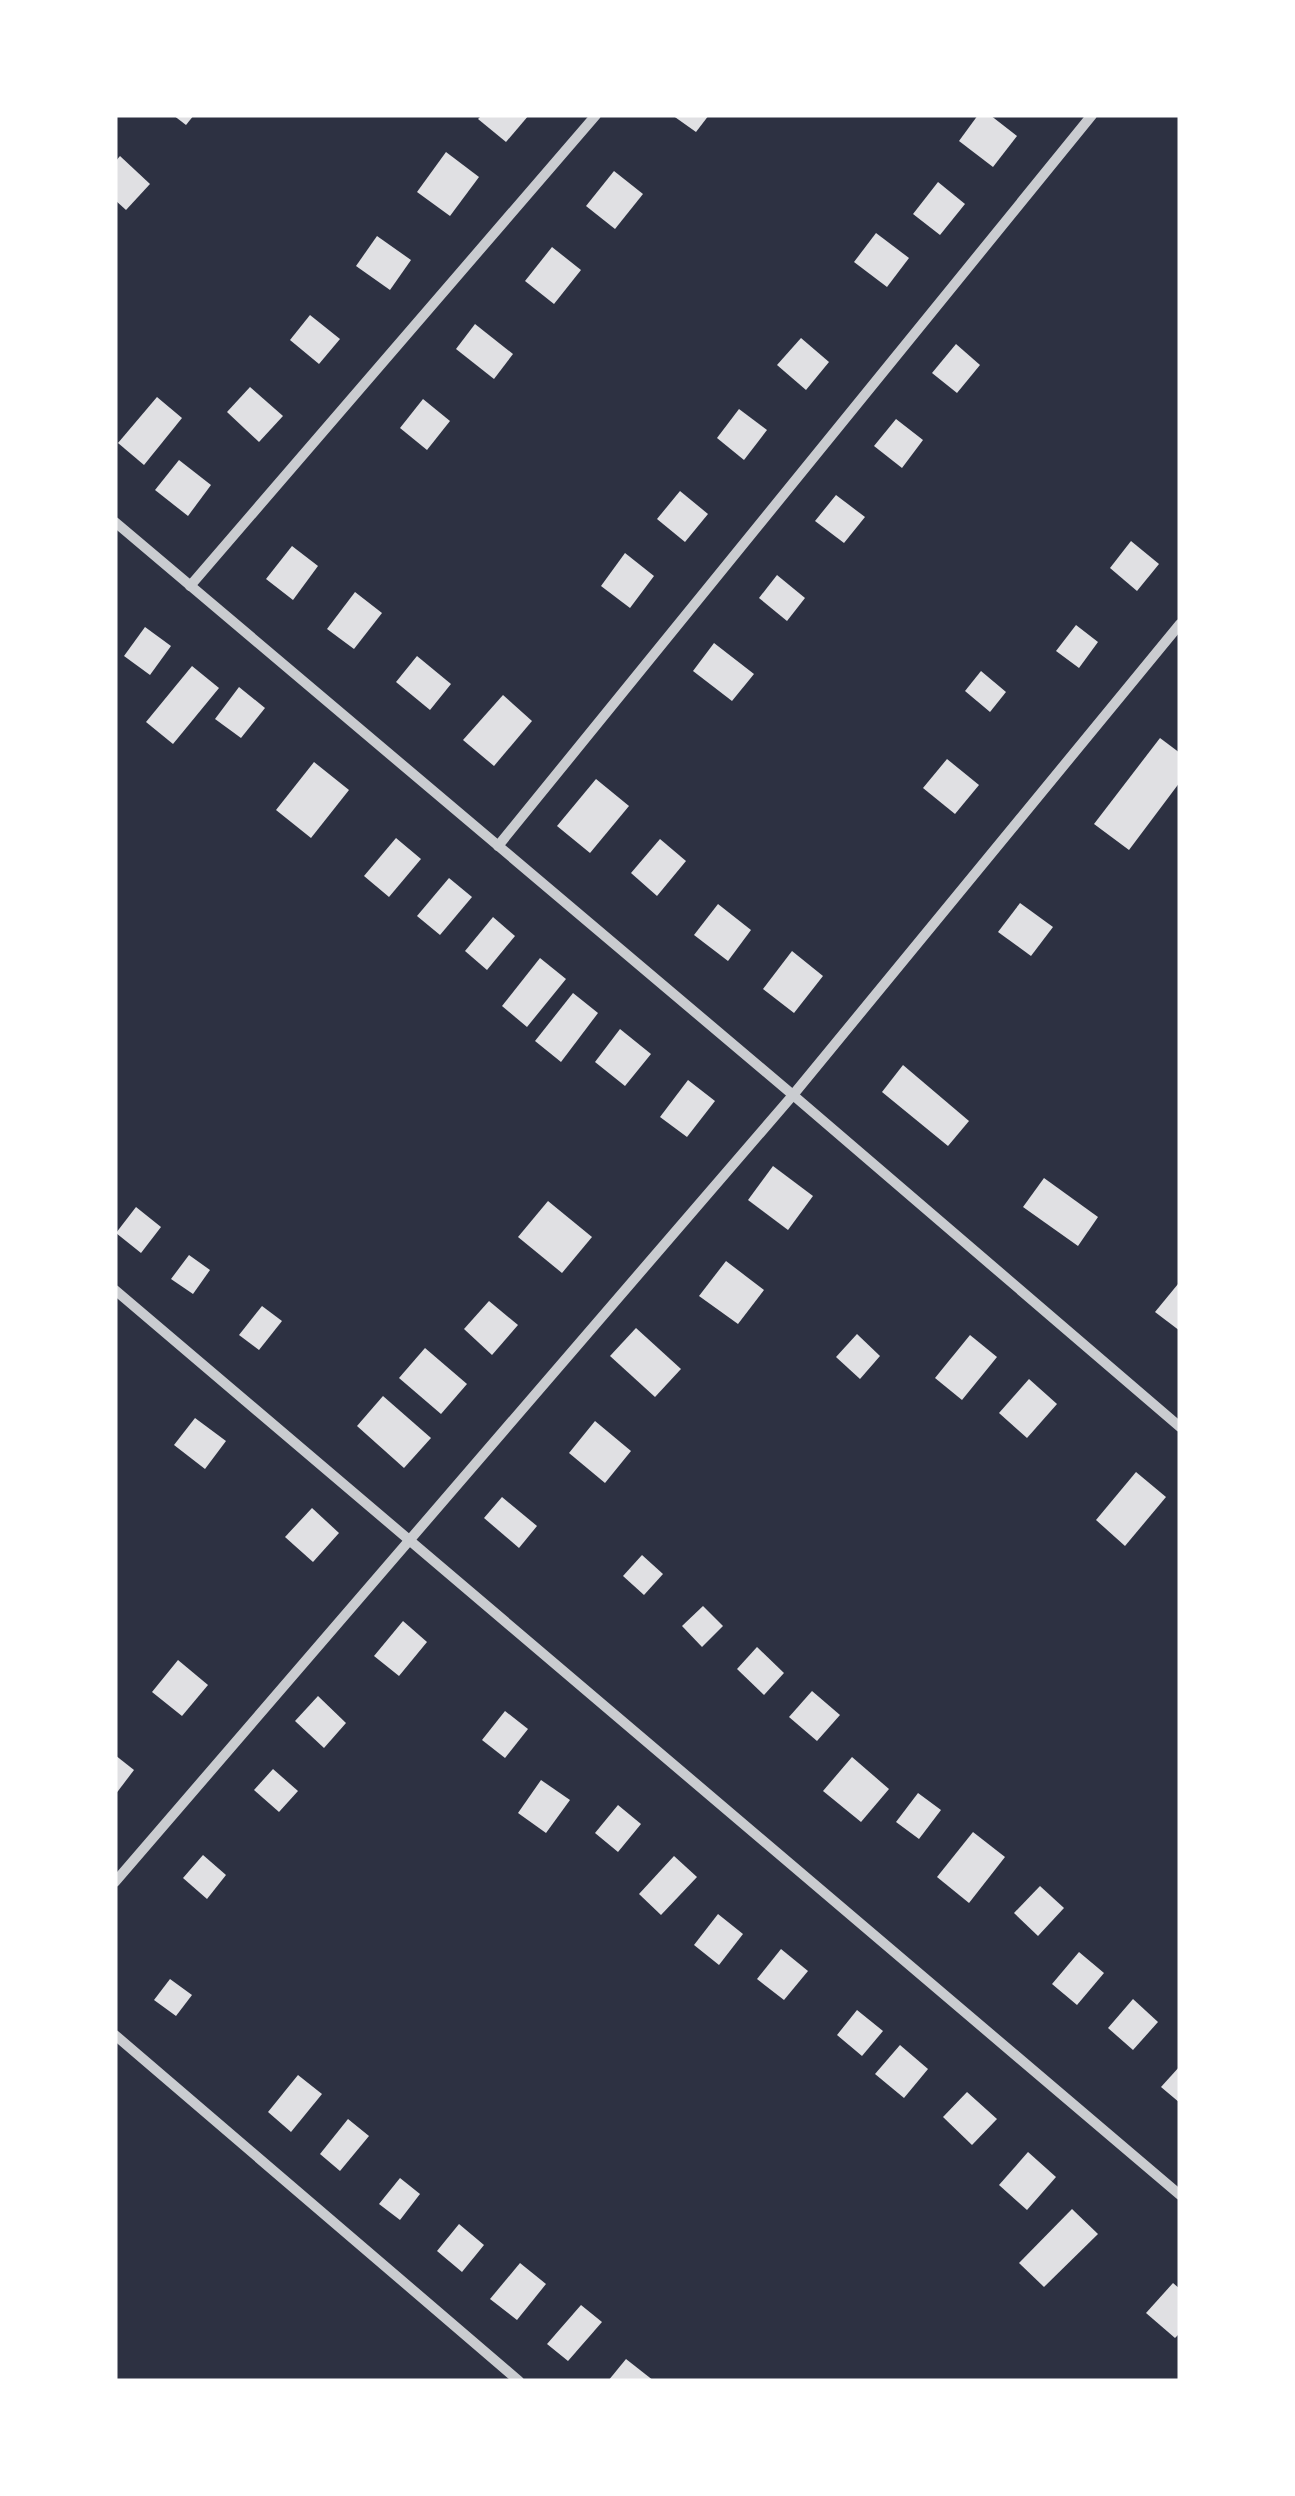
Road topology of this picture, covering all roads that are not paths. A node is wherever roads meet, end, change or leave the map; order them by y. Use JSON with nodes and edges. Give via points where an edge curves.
{"nodes":[{"id":1,"x":596,"y":115,"type":"edge"},
{"id":2,"x":1092,"y":115,"type":"edge"},
{"id":3,"x":115,"y":522,"type":"edge"},
{"id":4,"x":190,"y":586,"type":"junction"},
{"id":5,"x":1180,"y":624,"type":"edge"},
{"id":6,"x":498,"y":846,"type":"junction"},
{"id":7,"x":793,"y":1095,"type":"junction"},
{"id":8,"x":115,"y":1290,"type":"edge"},
{"id":9,"x":1180,"y":1427,"type":"edge"},
{"id":10,"x":410,"y":1540,"type":"junction"},
{"id":11,"x":115,"y":1882,"type":"edge"},
{"id":12,"x":115,"y":2035,"type":"edge"},
{"id":13,"x":1180,"y":2196,"type":"edge"},
{"id":14,"x":518,"y":2381,"type":"edge"}],
"edges":[{"from":1,"to":4,"type":"street"},
{"from":2,"to":6,"type":"street"},
{"from":3,"to":4,"type":"street"},
{"from":4,"to":6,"type":"street"},
{"from":5,"to":7,"type":"street"},
{"from":6,"to":7,"type":"street"},
{"from":7,"to":9,"type":"street"},
{"from":7,"to":10,"type":"street"},
{"from":8,"to":10,"type":"street"},
{"from":10,"to":11,"type":"street"},
{"from":10,"to":13,"type":"street"},
{"from":12,"to":14,"type":"street"}]}
